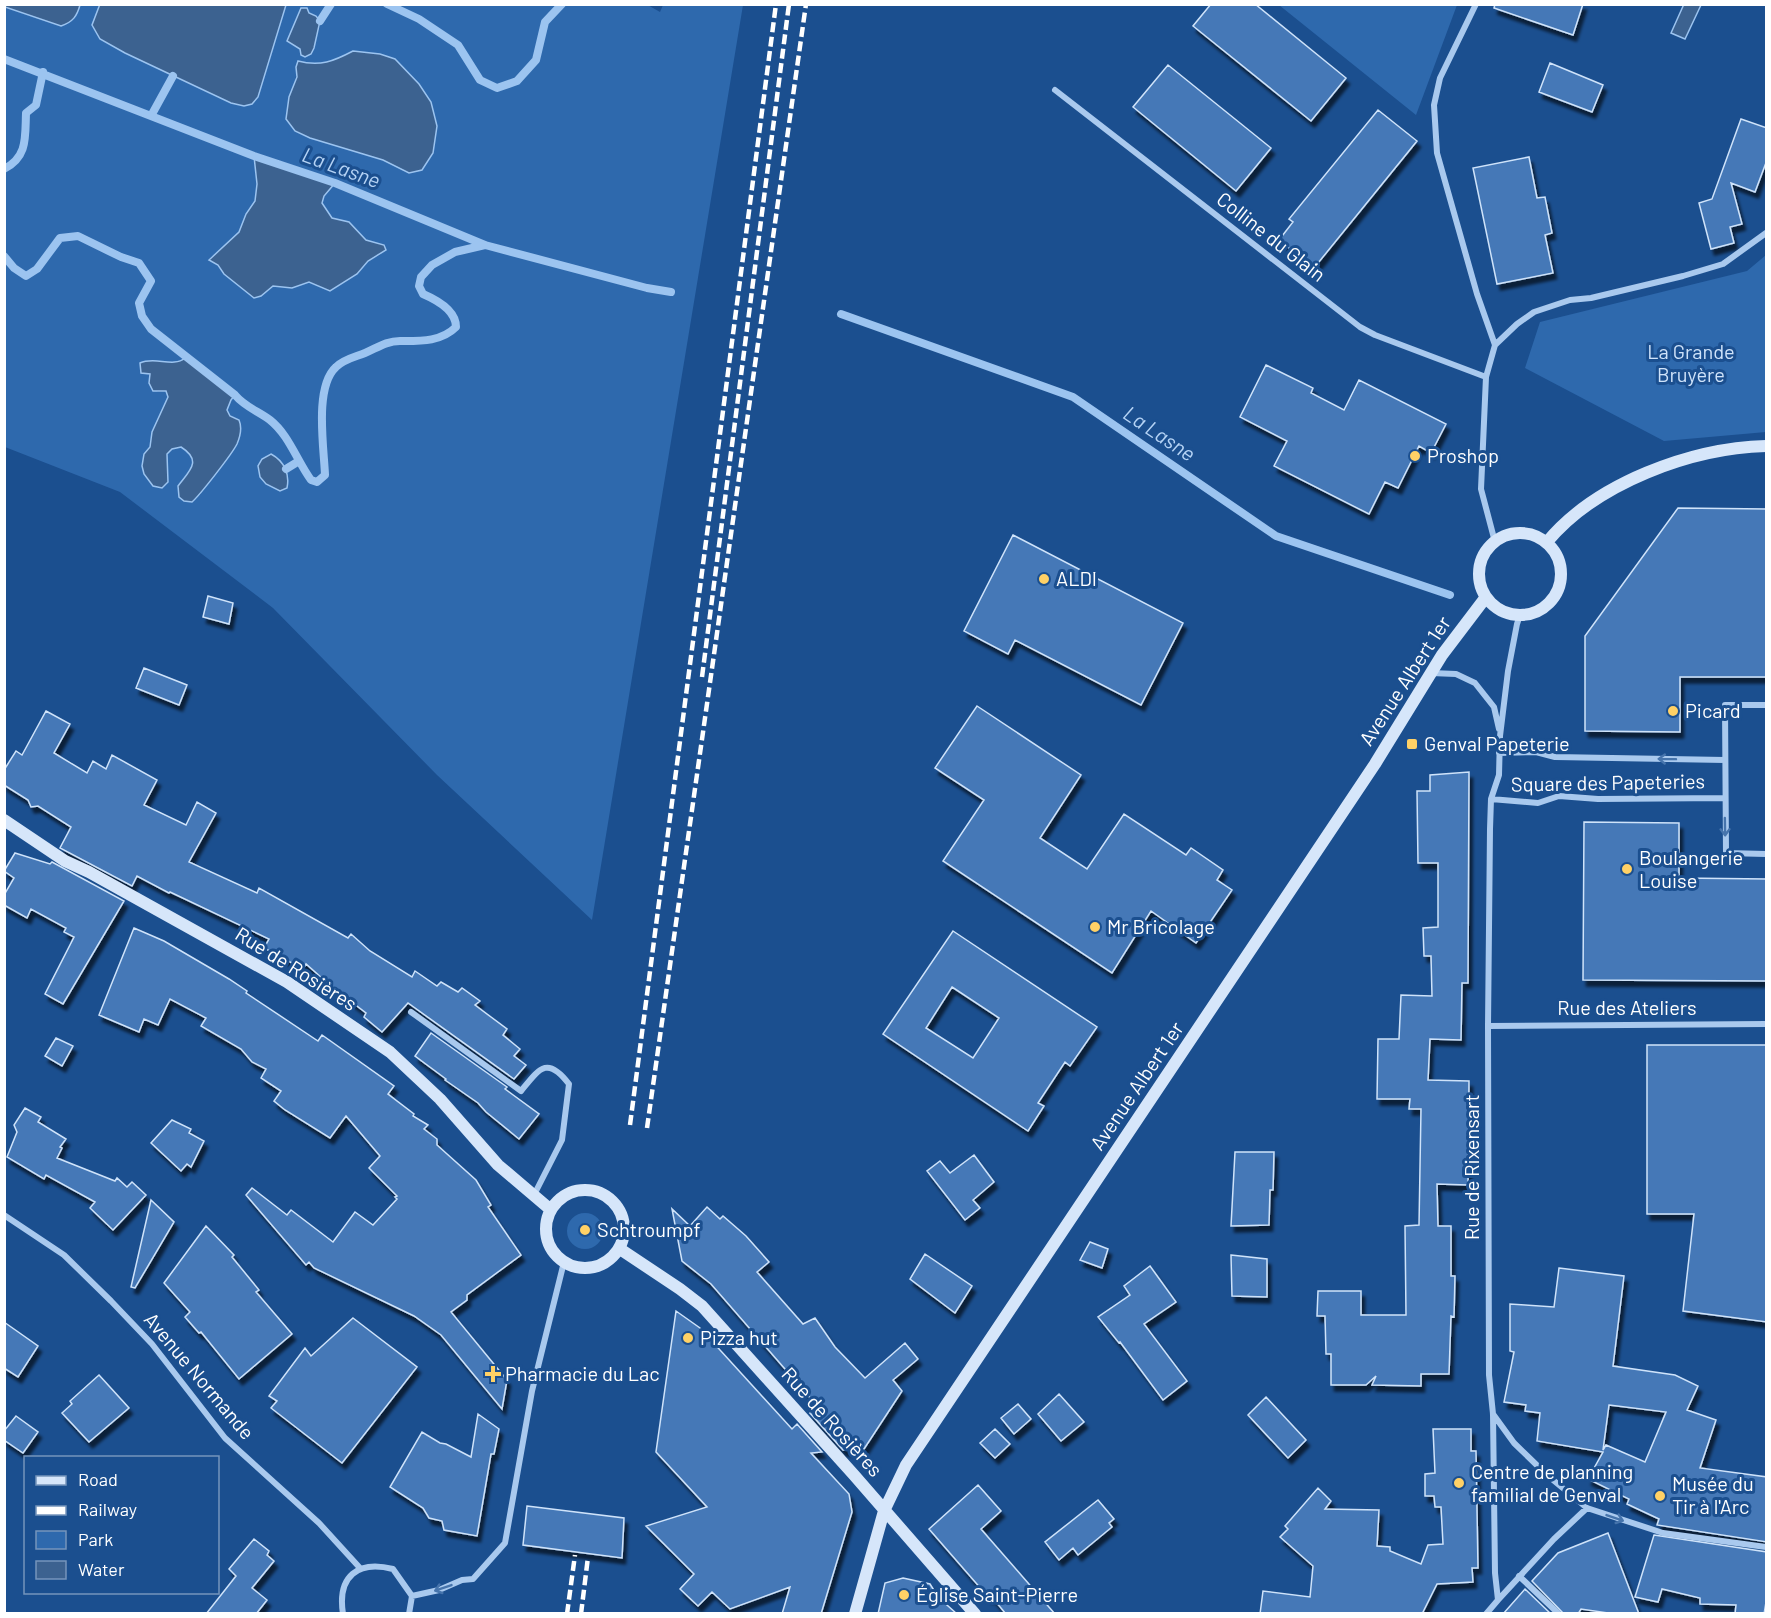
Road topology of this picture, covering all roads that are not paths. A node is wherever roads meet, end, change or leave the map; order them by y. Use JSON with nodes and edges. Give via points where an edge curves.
{"nodes":[{"id":1,"x":1476,"y":4,"type":"edge"},
{"id":2,"x":1055,"y":90,"type":"dead end"},
{"id":3,"x":1767,"y":233,"type":"edge"},
{"id":4,"x":1495,"y":345,"type":"junction"},
{"id":5,"x":1486,"y":377,"type":"junction"},
{"id":6,"x":1767,"y":446,"type":"edge"},
{"id":7,"x":1495,"y":542,"type":"junction"},
{"id":8,"x":1546,"y":542,"type":"junction"},
{"id":9,"x":1486,"y":597,"type":"junction"},
{"id":10,"x":1520,"y":615,"type":"junction"},
{"id":11,"x":1431,"y":673,"type":"junction"},
{"id":12,"x":1767,"y":705,"type":"edge"},
{"id":13,"x":1500,"y":736,"type":"junction"},
{"id":14,"x":1499,"y":753,"type":"junction"},
{"id":15,"x":1725,"y":760,"type":"junction"},
{"id":16,"x":1725,"y":798,"type":"junction"},
{"id":17,"x":1491,"y":800,"type":"junction"},
{"id":18,"x":4,"y":820,"type":"edge"},
{"id":19,"x":1767,"y":854,"type":"edge"},
{"id":20,"x":411,"y":1012,"type":"dead end"},
{"id":21,"x":1767,"y":1024,"type":"edge"},
{"id":22,"x":1488,"y":1026,"type":"junction"},
{"id":23,"x":534,"y":1195,"type":"junction"},
{"id":24,"x":551,"y":1210,"type":"junction"},
{"id":25,"x":4,"y":1215,"type":"edge"},
{"id":26,"x":620,"y":1249,"type":"junction"},
{"id":27,"x":564,"y":1262,"type":"junction"},
{"id":28,"x":1493,"y":1414,"type":"junction"},
{"id":29,"x":1587,"y":1508,"type":"junction"},
{"id":30,"x":884,"y":1511,"type":"junction"},
{"id":31,"x":1767,"y":1547,"type":"edge"},
{"id":32,"x":360,"y":1568,"type":"junction"},
{"id":33,"x":1519,"y":1576,"type":"junction"},
{"id":34,"x":412,"y":1596,"type":"junction"},
{"id":35,"x":1498,"y":1600,"type":"junction"},
{"id":36,"x":343,"y":1614,"type":"edge"},
{"id":37,"x":409,"y":1614,"type":"edge"},
{"id":38,"x":855,"y":1614,"type":"edge"},
{"id":39,"x":975,"y":1614,"type":"edge"},
{"id":40,"x":1486,"y":1614,"type":"edge"},
{"id":41,"x":1559,"y":1614,"type":"edge"}],
"edges":[{"from":1,"to":4,"type":"street","via":[[1440,78],[1434,105],[1437,153]]},
{"from":2,"to":5,"type":"street","name":"Colline du Glain","via":[[1360,327]]},
{"from":3,"to":4,"type":"street","via":[[1723,264],[1534,312]]},
{"from":4,"to":5,"type":"street"},
{"from":5,"to":7,"type":"street","via":[[1482,489]]},
{"from":6,"to":8,"type":"main road","via":[[1705,455],[1655,468],[1604,495]]},
{"from":7,"to":8,"type":"main road","via":[[1520,533]]},
{"from":7,"to":9,"type":"main road","via":[[1485,553],[1480,568],[1480,583]]},
{"from":8,"to":10,"type":"main road","via":[[1559,558],[1562,578],[1547,607]]},
{"from":9,"to":10,"type":"main road","via":[[1507,613]]},
{"from":9,"to":11,"type":"main road","name":"Avenue Albert 1er"},
{"from":10,"to":13,"type":"street","name":"Rue de Rixensart"},
{"from":11,"to":13,"type":"street","name":"Rue de Rixensart","via":[[1455,674],[1476,683],[1494,707]]},
{"from":11,"to":30,"type":"main road","name":"Avenue Albert 1er","via":[[1375,764],[906,1465]]},
{"from":12,"to":15,"type":"street","name":"Square des Papeteries","via":[[1725,705]]},
{"from":13,"to":14,"type":"street","name":"Rue de Rixensart"},
{"from":15,"to":14,"type":"street","name":"Square des Papeteries","one_way":true},
{"from":14,"to":17,"type":"street","name":"Rue de Rixensart"},
{"from":15,"to":16,"type":"street","name":"Square des Papeteries"},
{"from":16,"to":17,"type":"street","name":"Square des Papeteries","via":[[1559,796],[1538,803]]},
{"from":16,"to":19,"type":"street","name":"Square des Papeteries","one_way":true,"via":[[1726,853]]},
{"from":17,"to":22,"type":"street","name":"Rue de Rixensart"},
{"from":18,"to":23,"type":"main road","name":"Rue de Rosières","via":[[64,861],[287,982],[390,1052],[440,1099],[498,1165]]},
{"from":20,"to":23,"type":"street","via":[[521,1091],[545,1066],[555,1068],[570,1084],[562,1140]]},
{"from":21,"to":22,"type":"street","name":"Rue des Ateliers"},
{"from":22,"to":28,"type":"street","name":"Rue de Rixensart","via":[[1489,1375]]},
{"from":23,"to":24,"type":"main road","name":"Rue de Rosières"},
{"from":24,"to":26,"type":"main road","via":[[564,1196],[584,1190],[604,1194],[620,1209],[625,1229]]},
{"from":24,"to":27,"type":"main road","via":[[546,1233],[555,1255]]},
{"from":25,"to":32,"type":"street","name":"Avenue Normande","via":[[64,1255],[111,1301],[152,1344],[225,1438],[318,1523]]},
{"from":26,"to":27,"type":"main road","via":[[606,1263],[592,1268]]},
{"from":26,"to":30,"type":"main road","name":"Rue de Rosières","via":[[702,1306]]},
{"from":27,"to":34,"type":"street","one_way":true,"via":[[532,1391],[505,1543],[473,1579]]},
{"from":28,"to":29,"type":"street","via":[[1514,1443]]},
{"from":28,"to":35,"type":"street","name":"Rue de Rixensart"},
{"from":29,"to":31,"type":"street","one_way":true,"via":[[1663,1533]]},
{"from":29,"to":33,"type":"street"},
{"from":30,"to":38,"type":"main road","name":"Avenue Albert 1er"},
{"from":30,"to":39,"type":"main road","name":"Rue de Rosières"},
{"from":32,"to":34,"type":"street","via":[[377,1565],[393,1569]]},
{"from":32,"to":36,"type":"street","via":[[347,1580],[341,1596]]},
{"from":33,"to":35,"type":"street"},
{"from":33,"to":41,"type":"street"},
{"from":34,"to":37,"type":"street"},
{"from":35,"to":40,"type":"street"}]}
